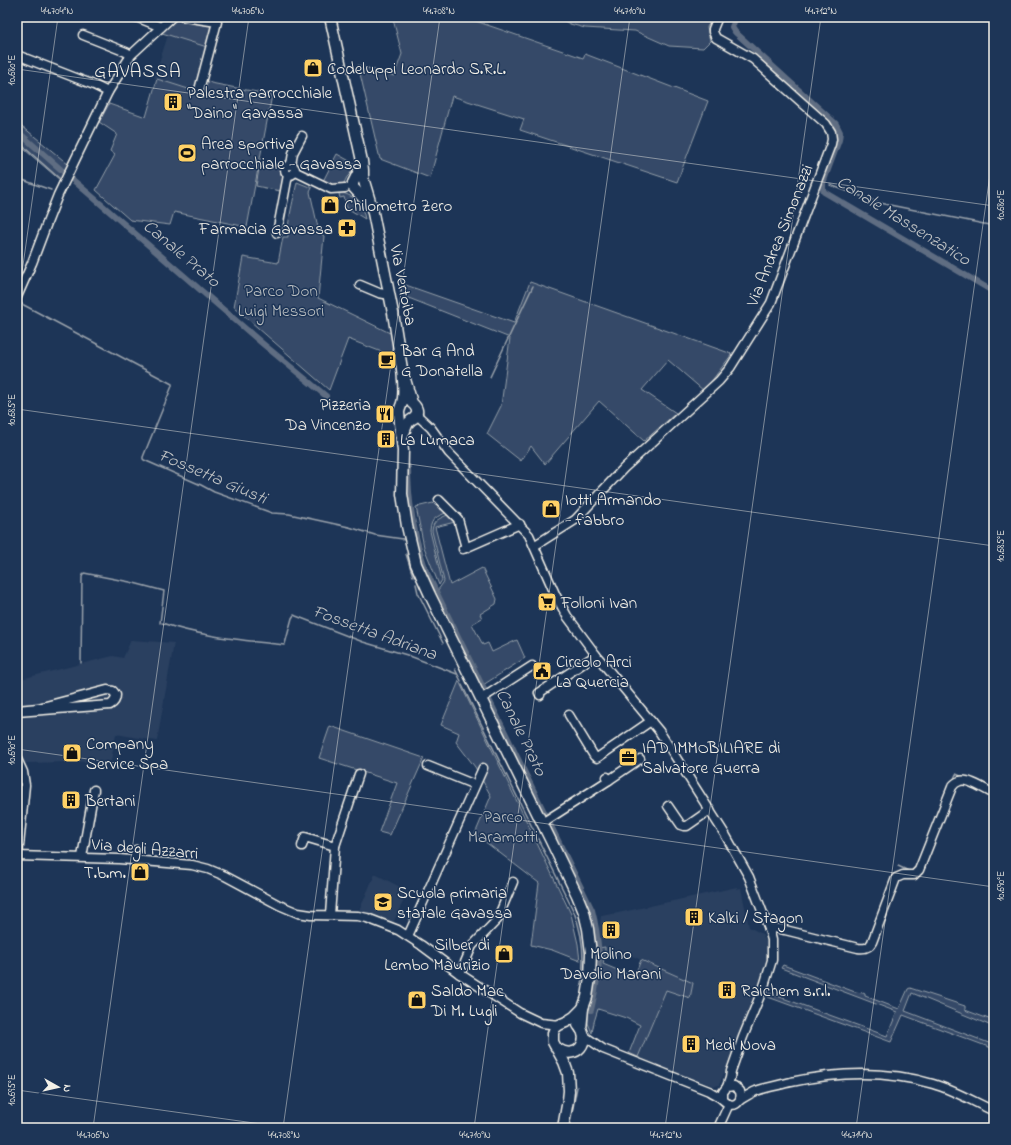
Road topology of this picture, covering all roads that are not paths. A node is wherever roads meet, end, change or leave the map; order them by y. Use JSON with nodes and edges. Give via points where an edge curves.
{"nodes":[{"id":1,"x":136,"y":17,"type":"edge"},
{"id":2,"x":172,"y":17,"type":"edge"},
{"id":3,"x":184,"y":17,"type":"edge"},
{"id":4,"x":330,"y":17,"type":"edge"},
{"id":5,"x":718,"y":17,"type":"edge"},
{"id":6,"x":161,"y":27,"type":"junction"},
{"id":7,"x":83,"y":35,"type":"dead end"},
{"id":8,"x":17,"y":55,"type":"edge"},
{"id":9,"x":131,"y":56,"type":"junction"},
{"id":10,"x":199,"y":90,"type":"dead end"},
{"id":11,"x":108,"y":92,"type":"junction"},
{"id":12,"x":302,"y":136,"type":"dead end"},
{"id":13,"x":292,"y":170,"type":"junction"},
{"id":14,"x":356,"y":186,"type":"junction"},
{"id":15,"x":277,"y":233,"type":"dead end"},
{"id":16,"x":360,"y":285,"type":"dead end"},
{"id":17,"x":390,"y":295,"type":"junction"},
{"id":18,"x":17,"y":297,"type":"edge"},
{"id":19,"x":402,"y":369,"type":"junction"},
{"id":20,"x":412,"y":403,"type":"junction"},
{"id":21,"x":402,"y":405,"type":"junction"},
{"id":22,"x":400,"y":416,"type":"junction"},
{"id":23,"x":413,"y":418,"type":"junction"},
{"id":24,"x":402,"y":440,"type":"junction"},
{"id":25,"x":439,"y":500,"type":"dead end"},
{"id":26,"x":520,"y":524,"type":"junction"},
{"id":27,"x":534,"y":546,"type":"junction"},
{"id":28,"x":596,"y":655,"type":"junction"},
{"id":29,"x":532,"y":666,"type":"dead end"},
{"id":30,"x":540,"y":696,"type":"dead end"},
{"id":31,"x":483,"y":698,"type":"junction"},
{"id":32,"x":17,"y":711,"type":"edge"},
{"id":33,"x":569,"y":715,"type":"dead end"},
{"id":34,"x":651,"y":721,"type":"junction"},
{"id":35,"x":17,"y":759,"type":"edge"},
{"id":36,"x":640,"y":759,"type":"dead end"},
{"id":37,"x":428,"y":766,"type":"dead end"},
{"id":38,"x":483,"y":768,"type":"dead end"},
{"id":39,"x":359,"y":774,"type":"dead end"},
{"id":40,"x":475,"y":785,"type":"junction"},
{"id":41,"x":94,"y":790,"type":"dead end"},
{"id":42,"x":994,"y":794,"type":"edge"},
{"id":43,"x":668,"y":806,"type":"dead end"},
{"id":44,"x":710,"y":810,"type":"junction"},
{"id":45,"x":546,"y":820,"type":"junction"},
{"id":46,"x":302,"y":846,"type":"dead end"},
{"id":47,"x":335,"y":846,"type":"junction"},
{"id":48,"x":136,"y":850,"type":"dead end"},
{"id":49,"x":18,"y":856,"type":"edge"},
{"id":50,"x":82,"y":858,"type":"junction"},
{"id":51,"x":134,"y":860,"type":"junction"},
{"id":52,"x":513,"y":882,"type":"dead end"},
{"id":53,"x":330,"y":915,"type":"junction"},
{"id":54,"x":769,"y":929,"type":"junction"},
{"id":55,"x":408,"y":936,"type":"junction"},
{"id":56,"x":460,"y":974,"type":"junction"},
{"id":57,"x":583,"y":1008,"type":"junction"},
{"id":58,"x":541,"y":1023,"type":"junction"},
{"id":59,"x":563,"y":1023,"type":"junction"},
{"id":60,"x":582,"y":1032,"type":"junction"},
{"id":61,"x":552,"y":1038,"type":"junction"},
{"id":62,"x":603,"y":1049,"type":"junction"},
{"id":63,"x":558,"y":1050,"type":"junction"},
{"id":64,"x":576,"y":1050,"type":"junction"},
{"id":65,"x":733,"y":1065,"type":"junction"},
{"id":66,"x":568,"y":1074,"type":"junction"},
{"id":67,"x":726,"y":1088,"type":"junction"},
{"id":68,"x":737,"y":1088,"type":"junction"},
{"id":69,"x":709,"y":1091,"type":"junction"},
{"id":70,"x":756,"y":1092,"type":"junction"},
{"id":71,"x":740,"y":1100,"type":"junction"},
{"id":72,"x":726,"y":1102,"type":"junction"},
{"id":73,"x":994,"y":1111,"type":"edge"},
{"id":74,"x":563,"y":1128,"type":"edge"},
{"id":75,"x":718,"y":1128,"type":"edge"}],
"edges":[{"from":1,"to":6,"type":"street"},
{"from":2,"to":6,"type":"street"},
{"from":3,"to":10,"type":"street","via":[[217,22]]},
{"from":4,"to":14,"type":"main road","via":[[362,162]]},
{"from":5,"to":27,"type":"street","name":"Via Andrea Simonazzi","via":[[714,25],[714,35],[753,59],[822,120],[831,132],[829,150],[772,303],[730,368],[624,468],[575,520]]},
{"from":6,"to":9,"type":"street"},
{"from":7,"to":9,"type":"street"},
{"from":8,"to":11,"type":"street"},
{"from":9,"to":11,"type":"street"},
{"from":11,"to":18,"type":"street","via":[[58,195]]},
{"from":12,"to":13,"type":"street","via":[[293,153]]},
{"from":13,"to":14,"type":"street","via":[[331,189]]},
{"from":13,"to":15,"type":"street"},
{"from":14,"to":17,"type":"main road","name":"Via Vertoiba","via":[[372,208]]},
{"from":16,"to":17,"type":"street"},
{"from":17,"to":19,"type":"main road","name":"Via Vertoiba"},
{"from":19,"to":20,"type":"main road"},
{"from":19,"to":21,"type":"main road"},
{"from":20,"to":21,"type":"main road"},
{"from":20,"to":23,"type":"main road","via":[[417,410]]},
{"from":21,"to":22,"type":"main road","via":[[399,410]]},
{"from":22,"to":23,"type":"main road","via":[[404,420]]},
{"from":22,"to":24,"type":"main road"},
{"from":23,"to":24,"type":"main road"},
{"from":23,"to":26,"type":"street","via":[[431,428],[450,453]]},
{"from":24,"to":31,"type":"main road","via":[[403,504],[415,559],[430,595]]},
{"from":25,"to":26,"type":"street","via":[[458,518],[464,548]]},
{"from":26,"to":27,"type":"street"},
{"from":27,"to":28,"type":"street","via":[[567,616]]},
{"from":28,"to":30,"type":"street","via":[[539,692]]},
{"from":28,"to":34,"type":"street"},
{"from":29,"to":31,"type":"street"},
{"from":31,"to":45,"type":"main road"},
{"from":32,"to":32,"type":"street","via":[[110,705],[115,701],[116,695],[113,691],[107,690]]},
{"from":33,"to":34,"type":"street","via":[[597,758]]},
{"from":34,"to":44,"type":"street"},
{"from":35,"to":49,"type":"street","via":[[25,785]]},
{"from":36,"to":45,"type":"street"},
{"from":37,"to":40,"type":"street"},
{"from":38,"to":40,"type":"street"},
{"from":39,"to":47,"type":"street"},
{"from":40,"to":55,"type":"street"},
{"from":41,"to":50,"type":"street"},
{"from":42,"to":54,"type":"street","via":[[967,781],[955,783],[919,870],[914,875],[896,878],[872,942],[867,948],[775,928]]},
{"from":43,"to":44,"type":"street","via":[[684,826]]},
{"from":44,"to":54,"type":"street","via":[[741,861]]},
{"from":45,"to":57,"type":"main road","via":[[584,912],[588,928],[590,978]]},
{"from":46,"to":47,"type":"street","via":[[305,837]]},
{"from":47,"to":53,"type":"street"},
{"from":48,"to":51,"type":"street"},
{"from":49,"to":50,"type":"street","name":"Via degli Azzarri"},
{"from":50,"to":51,"type":"street","name":"Via degli Azzarri"},
{"from":51,"to":53,"type":"street","name":"Via degli Azzarri","via":[[192,865],[208,869],[235,880],[292,911]]},
{"from":52,"to":56,"type":"street","via":[[497,920],[472,946]]},
{"from":53,"to":55,"type":"street","name":"Via degli Azzarri","via":[[367,918]]},
{"from":54,"to":65,"type":"street","via":[[772,953],[769,969]]},
{"from":55,"to":56,"type":"street","name":"Via degli Azzarri"},
{"from":56,"to":58,"type":"street","name":"Via degli Azzarri","via":[[510,1007]]},
{"from":57,"to":59,"type":"main road"},
{"from":57,"to":60,"type":"main road"},
{"from":58,"to":59,"type":"street","name":"Via degli Azzarri"},
{"from":58,"to":61,"type":"street","name":"Via degli Azzarri"},
{"from":59,"to":60,"type":"main road","via":[[574,1023]]},
{"from":59,"to":61,"type":"main road","via":[[553,1033]]},
{"from":60,"to":62,"type":"street"},
{"from":60,"to":64,"type":"main road","via":[[582,1044]]},
{"from":61,"to":63,"type":"main road"},
{"from":62,"to":64,"type":"street"},
{"from":62,"to":69,"type":"street"},
{"from":63,"to":64,"type":"main road","via":[[568,1053]]},
{"from":63,"to":66,"type":"main road"},
{"from":64,"to":66,"type":"main road"},
{"from":65,"to":67,"type":"street"},
{"from":65,"to":68,"type":"street"},
{"from":66,"to":74,"type":"main road","via":[[569,1091]]},
{"from":67,"to":68,"type":"street"},
{"from":67,"to":69,"type":"street"},
{"from":67,"to":72,"type":"street","via":[[722,1094]]},
{"from":68,"to":70,"type":"street"},
{"from":68,"to":71,"type":"street","via":[[741,1094]]},
{"from":69,"to":72,"type":"street"},
{"from":70,"to":71,"type":"street"},
{"from":70,"to":73,"type":"street","via":[[837,1074],[892,1075],[935,1084]]},
{"from":71,"to":72,"type":"street","via":[[735,1104]]},
{"from":72,"to":75,"type":"street"}]}
